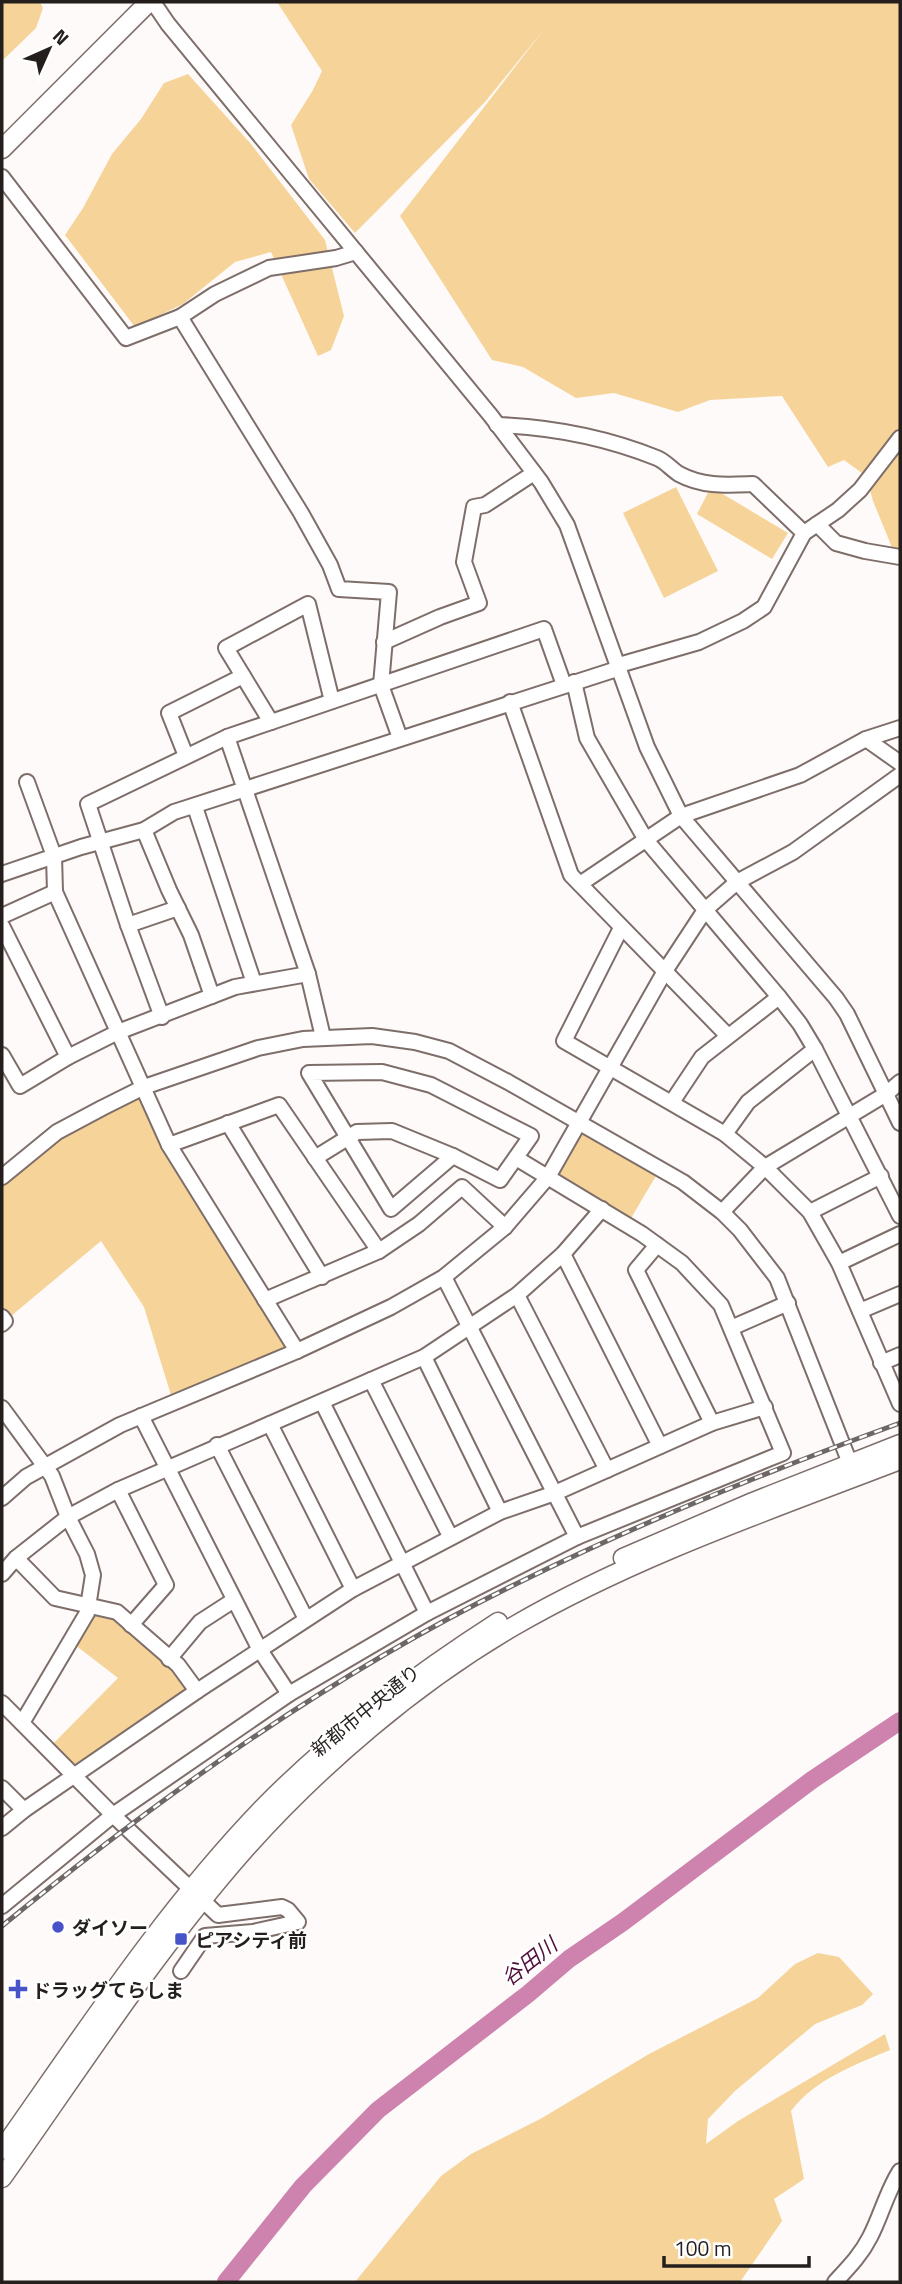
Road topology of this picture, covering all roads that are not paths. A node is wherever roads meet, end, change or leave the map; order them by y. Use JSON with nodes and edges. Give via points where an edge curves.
{"nodes":[{"id":1,"x":151,"y":2,"type":"edge"},
{"id":2,"x":2,"y":149,"type":"edge"},
{"id":3,"x":2,"y":177,"type":"edge"},
{"id":4,"x":356,"y":252,"type":"junction"},
{"id":5,"x":180,"y":317,"type":"junction"},
{"id":6,"x":498,"y":425,"type":"junction"},
{"id":7,"x":900,"y":438,"type":"edge"},
{"id":8,"x":534,"y":473,"type":"junction"},
{"id":9,"x":817,"y":524,"type":"junction"},
{"id":10,"x":804,"y":533,"type":"junction"},
{"id":11,"x":900,"y":557,"type":"edge"},
{"id":12,"x":384,"y":642,"type":"junction"},
{"id":13,"x":619,"y":666,"type":"junction"},
{"id":14,"x":243,"y":676,"type":"junction"},
{"id":15,"x":569,"y":684,"type":"junction"},
{"id":16,"x":381,"y":685,"type":"junction"},
{"id":17,"x":332,"y":701,"type":"junction"},
{"id":18,"x":510,"y":702,"type":"junction"},
{"id":19,"x":271,"y":722,"type":"junction"},
{"id":20,"x":900,"y":728,"type":"edge"},
{"id":21,"x":227,"y":737,"type":"junction"},
{"id":22,"x":400,"y":737,"type":"junction"},
{"id":23,"x":866,"y":739,"type":"junction"},
{"id":24,"x":186,"y":756,"type":"junction"},
{"id":25,"x":900,"y":763,"type":"edge"},
{"id":26,"x":900,"y":775,"type":"edge"},
{"id":27,"x":27,"y":782,"type":"dead end"},
{"id":28,"x":246,"y":789,"type":"junction"},
{"id":29,"x":195,"y":807,"type":"junction"},
{"id":30,"x":681,"y":816,"type":"junction"},
{"id":31,"x":144,"y":830,"type":"junction"},
{"id":32,"x":646,"y":840,"type":"junction"},
{"id":33,"x":102,"y":842,"type":"junction"},
{"id":34,"x":54,"y":856,"type":"junction"},
{"id":35,"x":2,"y":874,"type":"edge"},
{"id":36,"x":737,"y":882,"type":"junction"},
{"id":37,"x":580,"y":884,"type":"junction"},
{"id":38,"x":55,"y":892,"type":"junction"},
{"id":39,"x":178,"y":908,"type":"junction"},
{"id":40,"x":705,"y":910,"type":"junction"},
{"id":41,"x":2,"y":916,"type":"edge"},
{"id":42,"x":128,"y":925,"type":"junction"},
{"id":43,"x":2,"y":926,"type":"edge"},
{"id":44,"x":621,"y":928,"type":"junction"},
{"id":45,"x":665,"y":971,"type":"junction"},
{"id":46,"x":308,"y":974,"type":"junction"},
{"id":47,"x":254,"y":983,"type":"junction"},
{"id":48,"x":212,"y":996,"type":"junction"},
{"id":49,"x":779,"y":997,"type":"junction"},
{"id":50,"x":162,"y":1017,"type":"junction"},
{"id":51,"x":118,"y":1032,"type":"junction"},
{"id":52,"x":728,"y":1036,"type":"junction"},
{"id":53,"x":323,"y":1037,"type":"junction"},
{"id":54,"x":815,"y":1049,"type":"junction"},
{"id":55,"x":2,"y":1055,"type":"edge"},
{"id":56,"x":68,"y":1057,"type":"junction"},
{"id":57,"x":612,"y":1069,"type":"junction"},
{"id":58,"x":900,"y":1082,"type":"edge"},
{"id":59,"x":145,"y":1087,"type":"junction"},
{"id":60,"x":886,"y":1094,"type":"junction"},
{"id":61,"x":671,"y":1102,"type":"junction"},
{"id":62,"x":849,"y":1117,"type":"junction"},
{"id":63,"x":579,"y":1122,"type":"junction"},
{"id":64,"x":229,"y":1123,"type":"junction"},
{"id":65,"x":900,"y":1123,"type":"edge"},
{"id":66,"x":725,"y":1134,"type":"junction"},
{"id":67,"x":347,"y":1139,"type":"junction"},
{"id":68,"x":169,"y":1145,"type":"junction"},
{"id":69,"x":453,"y":1156,"type":"junction"},
{"id":70,"x":315,"y":1158,"type":"junction"},
{"id":71,"x":516,"y":1158,"type":"junction"},
{"id":72,"x":765,"y":1167,"type":"junction"},
{"id":73,"x":881,"y":1176,"type":"junction"},
{"id":74,"x":2,"y":1177,"type":"edge"},
{"id":75,"x":548,"y":1177,"type":"junction"},
{"id":76,"x":602,"y":1209,"type":"junction"},
{"id":77,"x":722,"y":1212,"type":"junction"},
{"id":78,"x":810,"y":1212,"type":"junction"},
{"id":79,"x":900,"y":1216,"type":"edge"},
{"id":80,"x":505,"y":1227,"type":"junction"},
{"id":81,"x":900,"y":1234,"type":"edge"},
{"id":82,"x":657,"y":1245,"type":"junction"},
{"id":83,"x":379,"y":1251,"type":"junction"},
{"id":84,"x":563,"y":1254,"type":"junction"},
{"id":85,"x":839,"y":1263,"type":"junction"},
{"id":86,"x":322,"y":1277,"type":"junction"},
{"id":87,"x":444,"y":1277,"type":"junction"},
{"id":88,"x":900,"y":1294,"type":"edge"},
{"id":89,"x":517,"y":1295,"type":"junction"},
{"id":90,"x":265,"y":1300,"type":"junction"},
{"id":91,"x":788,"y":1303,"type":"junction"},
{"id":92,"x":860,"y":1311,"type":"junction"},
{"id":93,"x":2,"y":1317,"type":"edge"},
{"id":94,"x":2,"y":1324,"type":"edge"},
{"id":95,"x":470,"y":1326,"type":"junction"},
{"id":96,"x":731,"y":1328,"type":"junction"},
{"id":97,"x":297,"y":1352,"type":"junction"},
{"id":98,"x":900,"y":1355,"type":"edge"},
{"id":99,"x":424,"y":1357,"type":"junction"},
{"id":100,"x":881,"y":1363,"type":"junction"},
{"id":101,"x":371,"y":1380,"type":"junction"},
{"id":102,"x":321,"y":1402,"type":"junction"},
{"id":103,"x":900,"y":1404,"type":"edge"},
{"id":104,"x":765,"y":1407,"type":"junction"},
{"id":105,"x":4,"y":1415,"type":"edge"},
{"id":106,"x":141,"y":1416,"type":"junction"},
{"id":107,"x":712,"y":1423,"type":"junction"},
{"id":108,"x":270,"y":1424,"type":"junction"},
{"id":109,"x":900,"y":1444,"type":"edge"},
{"id":110,"x":217,"y":1445,"type":"junction"},
{"id":111,"x":660,"y":1446,"type":"junction"},
{"id":112,"x":900,"y":1460,"type":"edge"},
{"id":113,"x":46,"y":1465,"type":"junction"},
{"id":114,"x":167,"y":1467,"type":"junction"},
{"id":115,"x":607,"y":1470,"type":"junction"},
{"id":116,"x":853,"y":1470,"type":"junction"},
{"id":117,"x":118,"y":1490,"type":"junction"},
{"id":118,"x":555,"y":1493,"type":"junction"},
{"id":119,"x":2,"y":1498,"type":"edge"},
{"id":120,"x":500,"y":1512,"type":"junction"},
{"id":121,"x":68,"y":1517,"type":"junction"},
{"id":122,"x":450,"y":1536,"type":"junction"},
{"id":123,"x":578,"y":1537,"type":"junction"},
{"id":124,"x":16,"y":1558,"type":"junction"},
{"id":125,"x":401,"y":1563,"type":"junction"},
{"id":126,"x":2,"y":1574,"type":"edge"},
{"id":127,"x":353,"y":1589,"type":"junction"},
{"id":128,"x":234,"y":1600,"type":"junction"},
{"id":129,"x":89,"y":1605,"type":"junction"},
{"id":130,"x":428,"y":1613,"type":"junction"},
{"id":131,"x":306,"y":1619,"type":"junction"},
{"id":132,"x":131,"y":1625,"type":"junction"},
{"id":133,"x":260,"y":1650,"type":"junction"},
{"id":134,"x":169,"y":1659,"type":"junction"},
{"id":135,"x":197,"y":1691,"type":"junction"},
{"id":136,"x":289,"y":1694,"type":"junction"},
{"id":137,"x":2,"y":1703,"type":"edge"},
{"id":138,"x":22,"y":1723,"type":"junction"},
{"id":139,"x":75,"y":1776,"type":"junction"},
{"id":140,"x":2,"y":1788,"type":"edge"},
{"id":141,"x":24,"y":1810,"type":"junction"},
{"id":142,"x":113,"y":1815,"type":"junction"},
{"id":143,"x":2,"y":1828,"type":"edge"},
{"id":144,"x":197,"y":1895,"type":"junction"},
{"id":145,"x":2,"y":1906,"type":"edge"},
{"id":146,"x":181,"y":1971,"type":"dead end"},
{"id":147,"x":2,"y":2150,"type":"edge"},
{"id":148,"x":900,"y":2171,"type":"edge"},
{"id":149,"x":2,"y":2178,"type":"edge"},
{"id":150,"x":835,"y":2282,"type":"edge"}],
"edges":[{"from":1,"to":2,"type":"main road"},
{"from":1,"to":4,"type":"street"},
{"from":3,"to":5,"type":"street","via":[[126,338]]},
{"from":4,"to":5,"type":"street","via":[[269,268]]},
{"from":4,"to":6,"type":"street"},
{"from":5,"to":12,"type":"street","via":[[301,513],[339,589],[389,592]]},
{"from":6,"to":8,"type":"street"},
{"from":6,"to":10,"type":"street","via":[[546,428],[616,445],[660,459],[704,484],[753,484]]},
{"from":7,"to":9,"type":"street","via":[[860,490]]},
{"from":8,"to":12,"type":"street","via":[[485,505],[474,506],[464,562],[479,603]]},
{"from":8,"to":13,"type":"street","via":[[573,538]]},
{"from":9,"to":10,"type":"street"},
{"from":9,"to":11,"type":"street","via":[[836,543]]},
{"from":10,"to":13,"type":"street","via":[[764,607],[699,642]]},
{"from":12,"to":16,"type":"street"},
{"from":13,"to":15,"type":"street"},
{"from":13,"to":30,"type":"street","via":[[647,747]]},
{"from":14,"to":17,"type":"street","via":[[226,648],[308,604]]},
{"from":14,"to":19,"type":"street"},
{"from":14,"to":24,"type":"street","via":[[169,713]]},
{"from":15,"to":16,"type":"street","via":[[544,629]]},
{"from":15,"to":18,"type":"street"},
{"from":15,"to":32,"type":"street","via":[[587,738]]},
{"from":16,"to":17,"type":"street"},
{"from":16,"to":22,"type":"street"},
{"from":17,"to":19,"type":"street"},
{"from":18,"to":22,"type":"street"},
{"from":18,"to":37,"type":"street","via":[[571,875]]},
{"from":19,"to":21,"type":"street"},
{"from":20,"to":23,"type":"street"},
{"from":21,"to":24,"type":"street"},
{"from":21,"to":28,"type":"street"},
{"from":22,"to":28,"type":"street"},
{"from":23,"to":25,"type":"street"},
{"from":23,"to":30,"type":"street","via":[[800,775]]},
{"from":24,"to":33,"type":"street","via":[[89,804]]},
{"from":26,"to":36,"type":"street","via":[[793,852]]},
{"from":27,"to":34,"type":"street"},
{"from":28,"to":29,"type":"street"},
{"from":28,"to":46,"type":"street"},
{"from":29,"to":31,"type":"street","via":[[174,812]]},
{"from":29,"to":47,"type":"street"},
{"from":30,"to":32,"type":"street"},
{"from":30,"to":36,"type":"street"},
{"from":31,"to":33,"type":"street"},
{"from":31,"to":39,"type":"street"},
{"from":32,"to":37,"type":"street"},
{"from":32,"to":40,"type":"street"},
{"from":33,"to":34,"type":"street"},
{"from":33,"to":42,"type":"street"},
{"from":34,"to":35,"type":"street"},
{"from":34,"to":38,"type":"street"},
{"from":36,"to":40,"type":"street"},
{"from":36,"to":60,"type":"street","via":[[836,998]]},
{"from":37,"to":44,"type":"street"},
{"from":38,"to":41,"type":"street"},
{"from":38,"to":51,"type":"street"},
{"from":39,"to":42,"type":"street"},
{"from":39,"to":48,"type":"street"},
{"from":40,"to":45,"type":"street"},
{"from":40,"to":49,"type":"street"},
{"from":42,"to":50,"type":"street"},
{"from":43,"to":56,"type":"street"},
{"from":44,"to":45,"type":"street"},
{"from":44,"to":57,"type":"street","via":[[564,1041]]},
{"from":45,"to":52,"type":"street"},
{"from":45,"to":57,"type":"street"},
{"from":46,"to":47,"type":"street"},
{"from":46,"to":53,"type":"street"},
{"from":47,"to":48,"type":"street"},
{"from":48,"to":50,"type":"street"},
{"from":49,"to":52,"type":"street"},
{"from":49,"to":54,"type":"street"},
{"from":50,"to":51,"type":"street"},
{"from":51,"to":56,"type":"street"},
{"from":51,"to":59,"type":"street"},
{"from":52,"to":61,"type":"street","via":[[702,1056]]},
{"from":53,"to":59,"type":"street","via":[[258,1048]]},
{"from":53,"to":63,"type":"street","via":[[372,1036],[449,1051]]},
{"from":54,"to":62,"type":"street"},
{"from":54,"to":66,"type":"street","via":[[748,1102]]},
{"from":55,"to":56,"type":"street","via":[[20,1086]]},
{"from":57,"to":61,"type":"street"},
{"from":57,"to":63,"type":"street"},
{"from":58,"to":60,"type":"street"},
{"from":59,"to":68,"type":"street"},
{"from":59,"to":74,"type":"street","via":[[57,1132]]},
{"from":60,"to":62,"type":"street"},
{"from":60,"to":65,"type":"street"},
{"from":61,"to":66,"type":"street"},
{"from":62,"to":72,"type":"street"},
{"from":62,"to":73,"type":"street"},
{"from":63,"to":75,"type":"street"},
{"from":63,"to":77,"type":"street","via":[[683,1182]]},
{"from":64,"to":68,"type":"street"},
{"from":64,"to":70,"type":"street","via":[[279,1105]]},
{"from":64,"to":86,"type":"street"},
{"from":66,"to":72,"type":"street"},
{"from":67,"to":69,"type":"street","via":[[357,1132],[392,1131]]},
{"from":67,"to":69,"type":"street","via":[[391,1209]]},
{"from":67,"to":70,"type":"street"},
{"from":67,"to":71,"type":"street","via":[[309,1073],[382,1072],[431,1085],[531,1136]]},
{"from":68,"to":90,"type":"street"},
{"from":69,"to":71,"type":"street","via":[[500,1180]]},
{"from":70,"to":83,"type":"street"},
{"from":71,"to":75,"type":"street"},
{"from":72,"to":77,"type":"street"},
{"from":72,"to":78,"type":"street"},
{"from":73,"to":78,"type":"street"},
{"from":73,"to":79,"type":"street"},
{"from":75,"to":76,"type":"street"},
{"from":75,"to":80,"type":"street"},
{"from":76,"to":82,"type":"street"},
{"from":76,"to":84,"type":"street"},
{"from":77,"to":91,"type":"street","via":[[777,1278]]},
{"from":78,"to":85,"type":"street"},
{"from":80,"to":83,"type":"street","via":[[462,1187]]},
{"from":80,"to":87,"type":"street"},
{"from":81,"to":85,"type":"street"},
{"from":82,"to":96,"type":"street","via":[[682,1263],[721,1305]]},
{"from":82,"to":107,"type":"street","via":[[636,1270]]},
{"from":83,"to":86,"type":"street"},
{"from":84,"to":89,"type":"street"},
{"from":84,"to":111,"type":"street"},
{"from":85,"to":92,"type":"street"},
{"from":86,"to":90,"type":"street"},
{"from":87,"to":95,"type":"street"},
{"from":87,"to":97,"type":"street"},
{"from":88,"to":92,"type":"street"},
{"from":89,"to":95,"type":"street"},
{"from":89,"to":115,"type":"street"},
{"from":90,"to":97,"type":"street"},
{"from":91,"to":96,"type":"street"},
{"from":91,"to":116,"type":"street"},
{"from":92,"to":100,"type":"street"},
{"from":93,"to":94,"type":"street"},
{"from":95,"to":99,"type":"street"},
{"from":95,"to":118,"type":"street"},
{"from":96,"to":104,"type":"street"},
{"from":97,"to":106,"type":"street"},
{"from":98,"to":100,"type":"street"},
{"from":99,"to":101,"type":"street"},
{"from":99,"to":120,"type":"street"},
{"from":100,"to":103,"type":"street"},
{"from":101,"to":102,"type":"street"},
{"from":101,"to":122,"type":"street"},
{"from":102,"to":108,"type":"street"},
{"from":102,"to":125,"type":"street"},
{"from":104,"to":107,"type":"street"},
{"from":104,"to":123,"type":"street","via":[[783,1452]]},
{"from":105,"to":113,"type":"street"},
{"from":106,"to":113,"type":"street"},
{"from":106,"to":114,"type":"street"},
{"from":107,"to":111,"type":"street"},
{"from":108,"to":110,"type":"street"},
{"from":108,"to":127,"type":"street"},
{"from":109,"to":116,"type":"main road","name":"新都市中央通り"},
{"from":110,"to":114,"type":"street"},
{"from":110,"to":131,"type":"street"},
{"from":111,"to":115,"type":"street"},
{"from":112,"to":116,"type":"main road","name":"新都市中央通り"},
{"from":113,"to":119,"type":"street"},
{"from":113,"to":121,"type":"street"},
{"from":114,"to":117,"type":"street"},
{"from":114,"to":128,"type":"street"},
{"from":115,"to":118,"type":"street"},
{"from":116,"to":144,"type":"main road","name":"新都市中央通り","via":[[569,1595],[511,1628],[413,1695],[336,1759]]},
{"from":117,"to":121,"type":"street"},
{"from":117,"to":132,"type":"street","via":[[166,1585]]},
{"from":118,"to":120,"type":"street"},
{"from":118,"to":123,"type":"street"},
{"from":120,"to":122,"type":"street"},
{"from":121,"to":124,"type":"street"},
{"from":121,"to":129,"type":"street","via":[[93,1575]]},
{"from":122,"to":125,"type":"street"},
{"from":123,"to":130,"type":"street"},
{"from":124,"to":126,"type":"street"},
{"from":124,"to":129,"type":"street","via":[[55,1598]]},
{"from":125,"to":127,"type":"street"},
{"from":125,"to":130,"type":"street"},
{"from":127,"to":131,"type":"street"},
{"from":128,"to":133,"type":"street"},
{"from":128,"to":134,"type":"street","via":[[200,1622]]},
{"from":129,"to":132,"type":"street","via":[[117,1612]]},
{"from":129,"to":138,"type":"street"},
{"from":130,"to":136,"type":"street"},
{"from":131,"to":133,"type":"street"},
{"from":132,"to":134,"type":"street"},
{"from":133,"to":135,"type":"street"},
{"from":133,"to":136,"type":"street"},
{"from":134,"to":135,"type":"street"},
{"from":135,"to":139,"type":"street"},
{"from":136,"to":142,"type":"street"},
{"from":137,"to":138,"type":"street"},
{"from":138,"to":139,"type":"street"},
{"from":139,"to":141,"type":"street"},
{"from":139,"to":142,"type":"street"},
{"from":140,"to":141,"type":"street"},
{"from":141,"to":143,"type":"street"},
{"from":142,"to":144,"type":"street"},
{"from":142,"to":145,"type":"street"},
{"from":144,"to":146,"type":"street","via":[[218,1915],[282,1907],[298,1922],[205,1936]]},
{"from":144,"to":147,"type":"main road","name":"新都市中央通り","via":[[104,2005]]},
{"from":144,"to":149,"type":"main road","name":"新都市中央通り"},
{"from":148,"to":150,"type":"street","via":[[855,2262]]}]}
